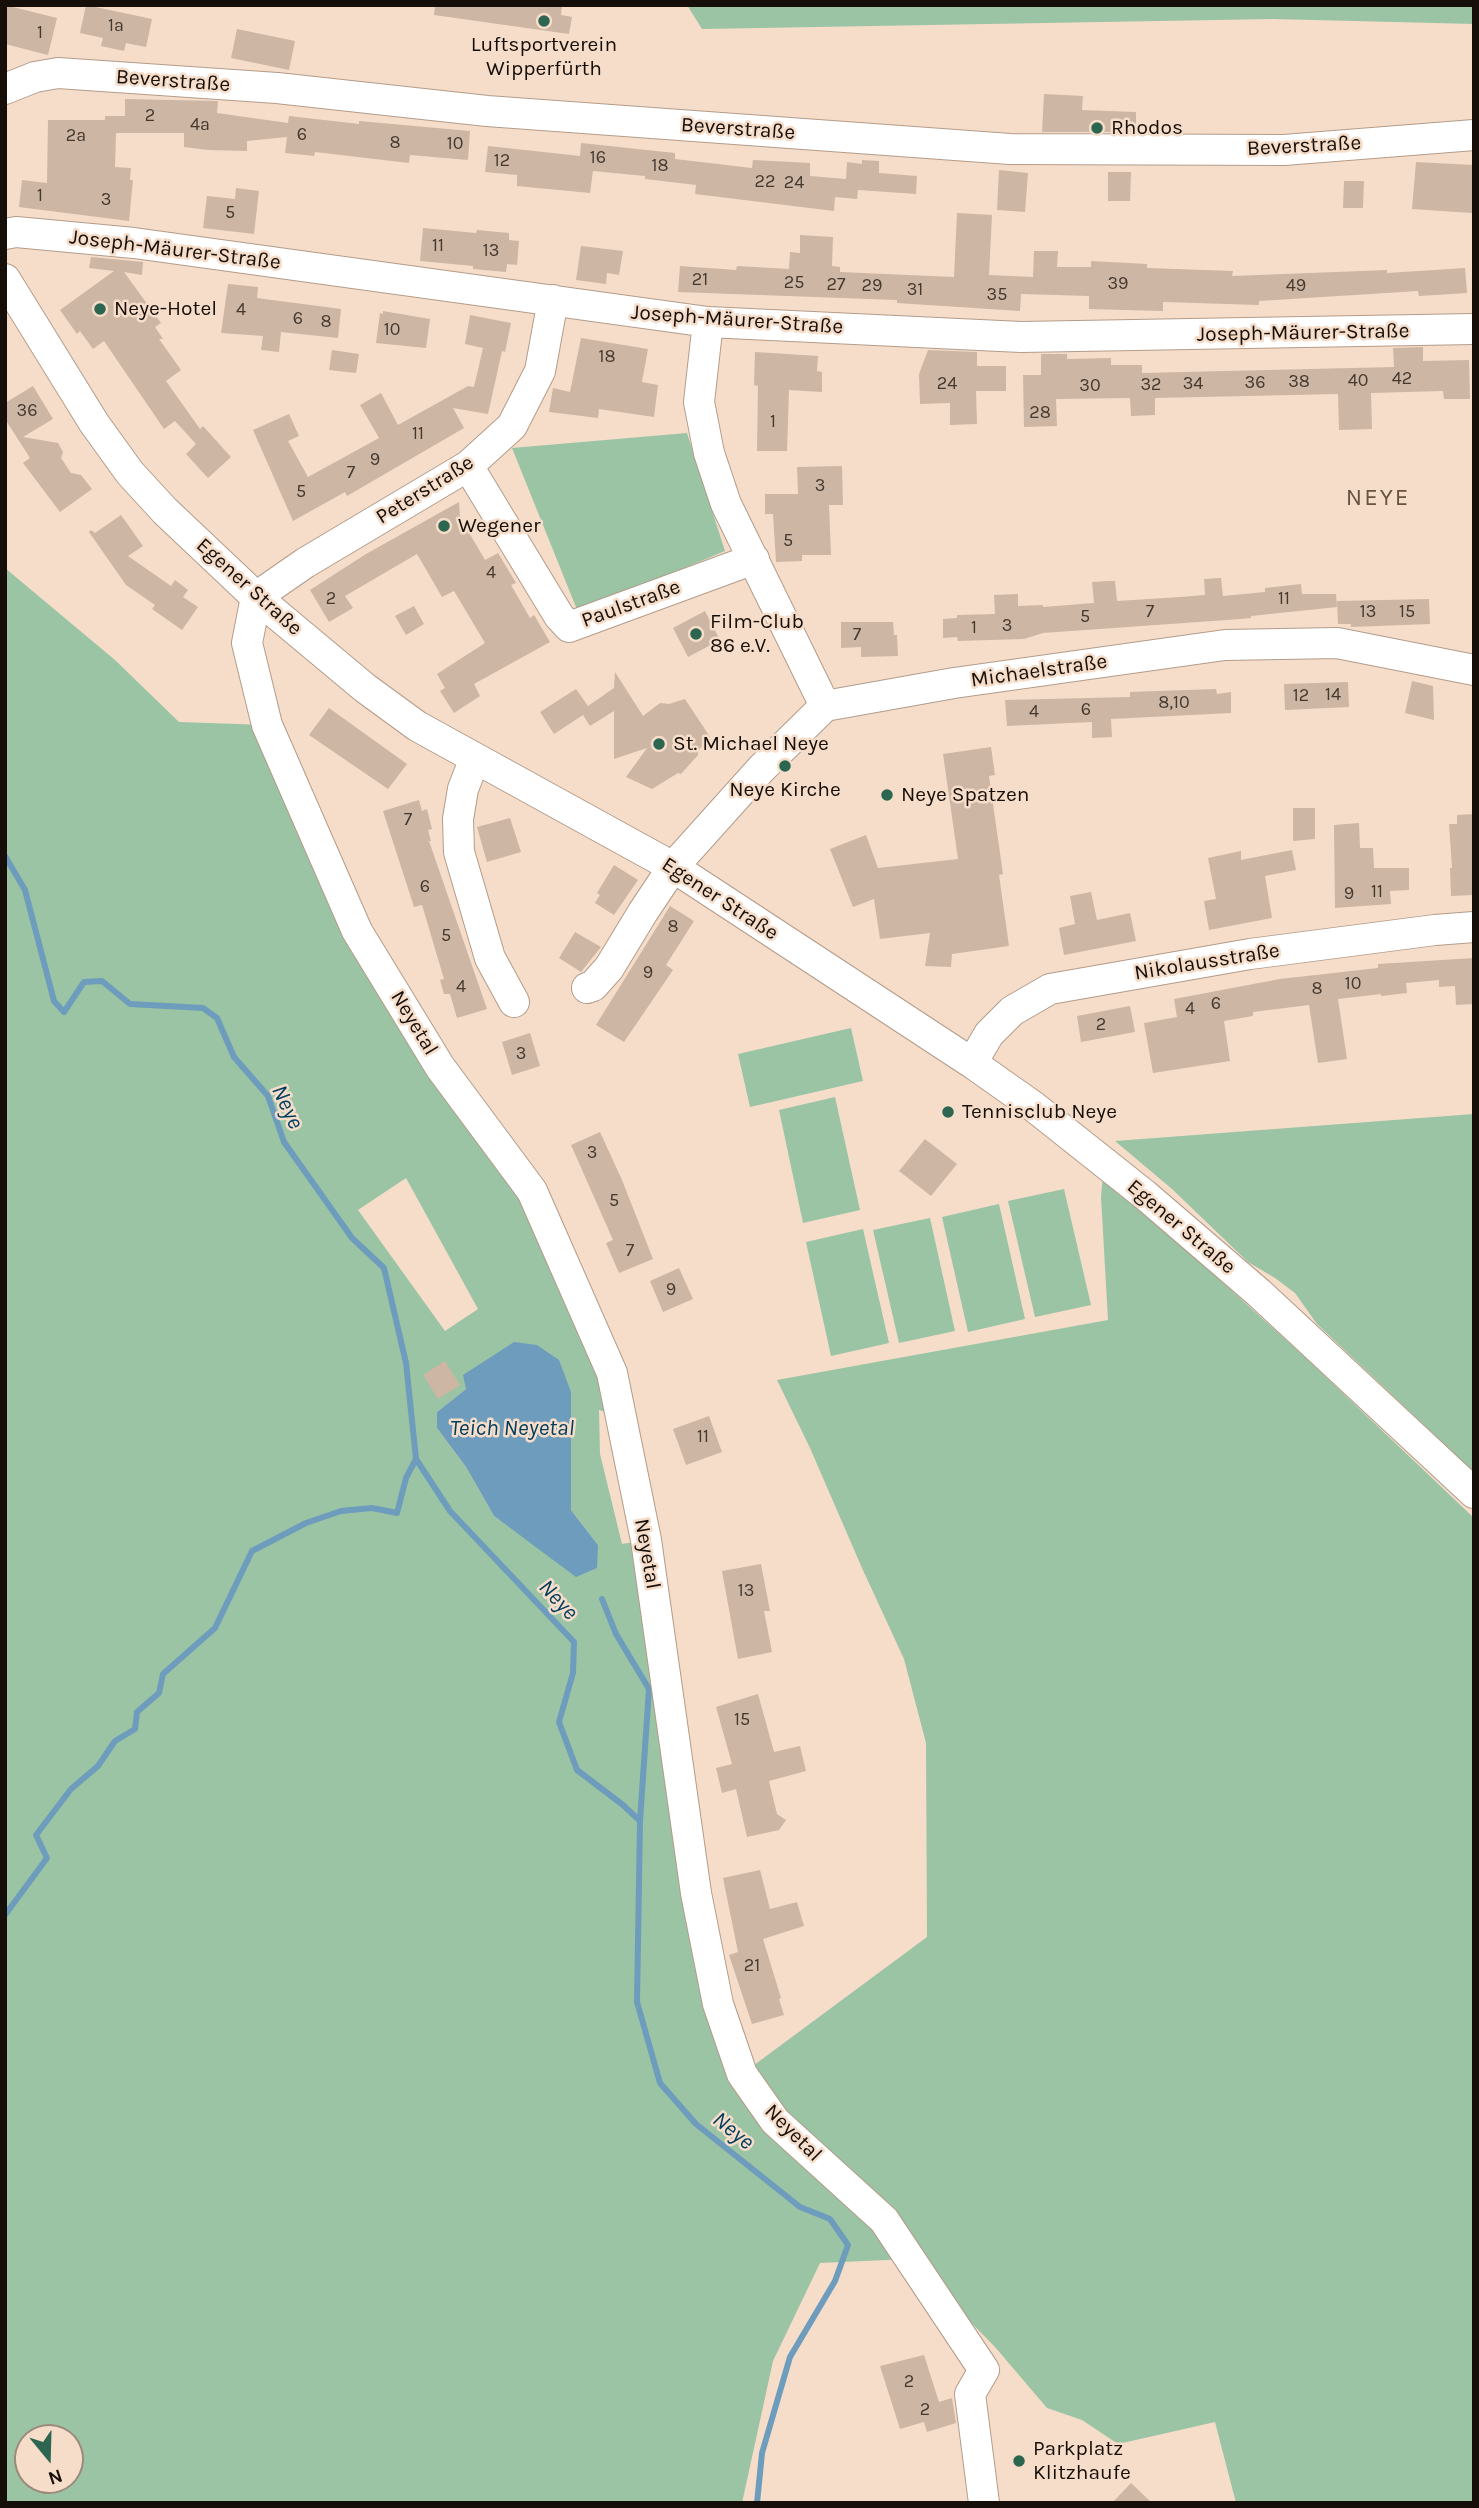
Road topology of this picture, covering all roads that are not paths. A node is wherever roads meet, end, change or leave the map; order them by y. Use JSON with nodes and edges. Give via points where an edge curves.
{"nodes":[{"id":1,"x":5,"y":89,"type":"edge"},
{"id":2,"x":1474,"y":135,"type":"edge"},
{"id":3,"x":11,"y":233,"type":"edge"},
{"id":4,"x":5,"y":279,"type":"edge"},
{"id":5,"x":553,"y":300,"type":"junction"},
{"id":6,"x":708,"y":321,"type":"junction"},
{"id":7,"x":1474,"y":329,"type":"edge"},
{"id":8,"x":468,"y":466,"type":"junction"},
{"id":9,"x":754,"y":559,"type":"junction"},
{"id":10,"x":256,"y":597,"type":"junction"},
{"id":11,"x":1474,"y":670,"type":"edge"},
{"id":12,"x":825,"y":706,"type":"junction"},
{"id":13,"x":475,"y":758,"type":"junction"},
{"id":14,"x":673,"y":867,"type":"junction"},
{"id":15,"x":1474,"y":927,"type":"edge"},
{"id":16,"x":587,"y":988,"type":"dead end"},
{"id":17,"x":514,"y":1002,"type":"dead end"},
{"id":18,"x":972,"y":1063,"type":"junction"},
{"id":19,"x":1474,"y":1493,"type":"edge"},
{"id":20,"x":984,"y":2503,"type":"edge"}],
"edges":[{"from":1,"to":2,"type":"street","name":"Beverstraße","via":[[58,73],[277,88],[487,111],[1010,149],[1284,150]]},
{"from":3,"to":5,"type":"street","name":"Joseph-Mäurer-Straße","via":[[226,255]]},
{"from":4,"to":10,"type":"street","name":"Egener Straße","via":[[94,424],[130,473]]},
{"from":5,"to":6,"type":"street","name":"Joseph-Mäurer-Straße"},
{"from":5,"to":8,"type":"street","name":"Peterstraße","via":[[540,371],[512,426]]},
{"from":6,"to":7,"type":"street","name":"Joseph-Mäurer-Straße","via":[[1021,337]]},
{"from":6,"to":9,"type":"street","via":[[699,402],[726,504]]},
{"from":8,"to":9,"type":"street","name":"Paulstraße","via":[[569,627]]},
{"from":8,"to":10,"type":"street","name":"Peterstraße"},
{"from":9,"to":12,"type":"street"},
{"from":10,"to":13,"type":"street","name":"Egener Straße","via":[[365,688],[417,726]]},
{"from":10,"to":20,"type":"street","name":"Neyetal","via":[[247,643],[267,725],[358,931],[440,1067],[531,1191],[612,1373],[660,1626],[696,1892],[718,2004],[742,2074],[775,2120],[884,2220],[985,2370],[970,2394]]},
{"from":11,"to":12,"type":"street","name":"Michaelstraße","via":[[1337,643],[1225,645]]},
{"from":12,"to":14,"type":"street"},
{"from":13,"to":14,"type":"street","name":"Egener Straße"},
{"from":13,"to":17,"type":"street","via":[[463,789],[459,852],[490,958]]},
{"from":14,"to":16,"type":"street","via":[[610,968]]},
{"from":14,"to":18,"type":"street","name":"Egener Straße"},
{"from":15,"to":18,"type":"street","name":"Nikolausstraße","via":[[1250,954],[1050,989],[1012,1011],[989,1034]]},
{"from":18,"to":19,"type":"street","name":"Egener Straße","via":[[1166,1213]]}]}
